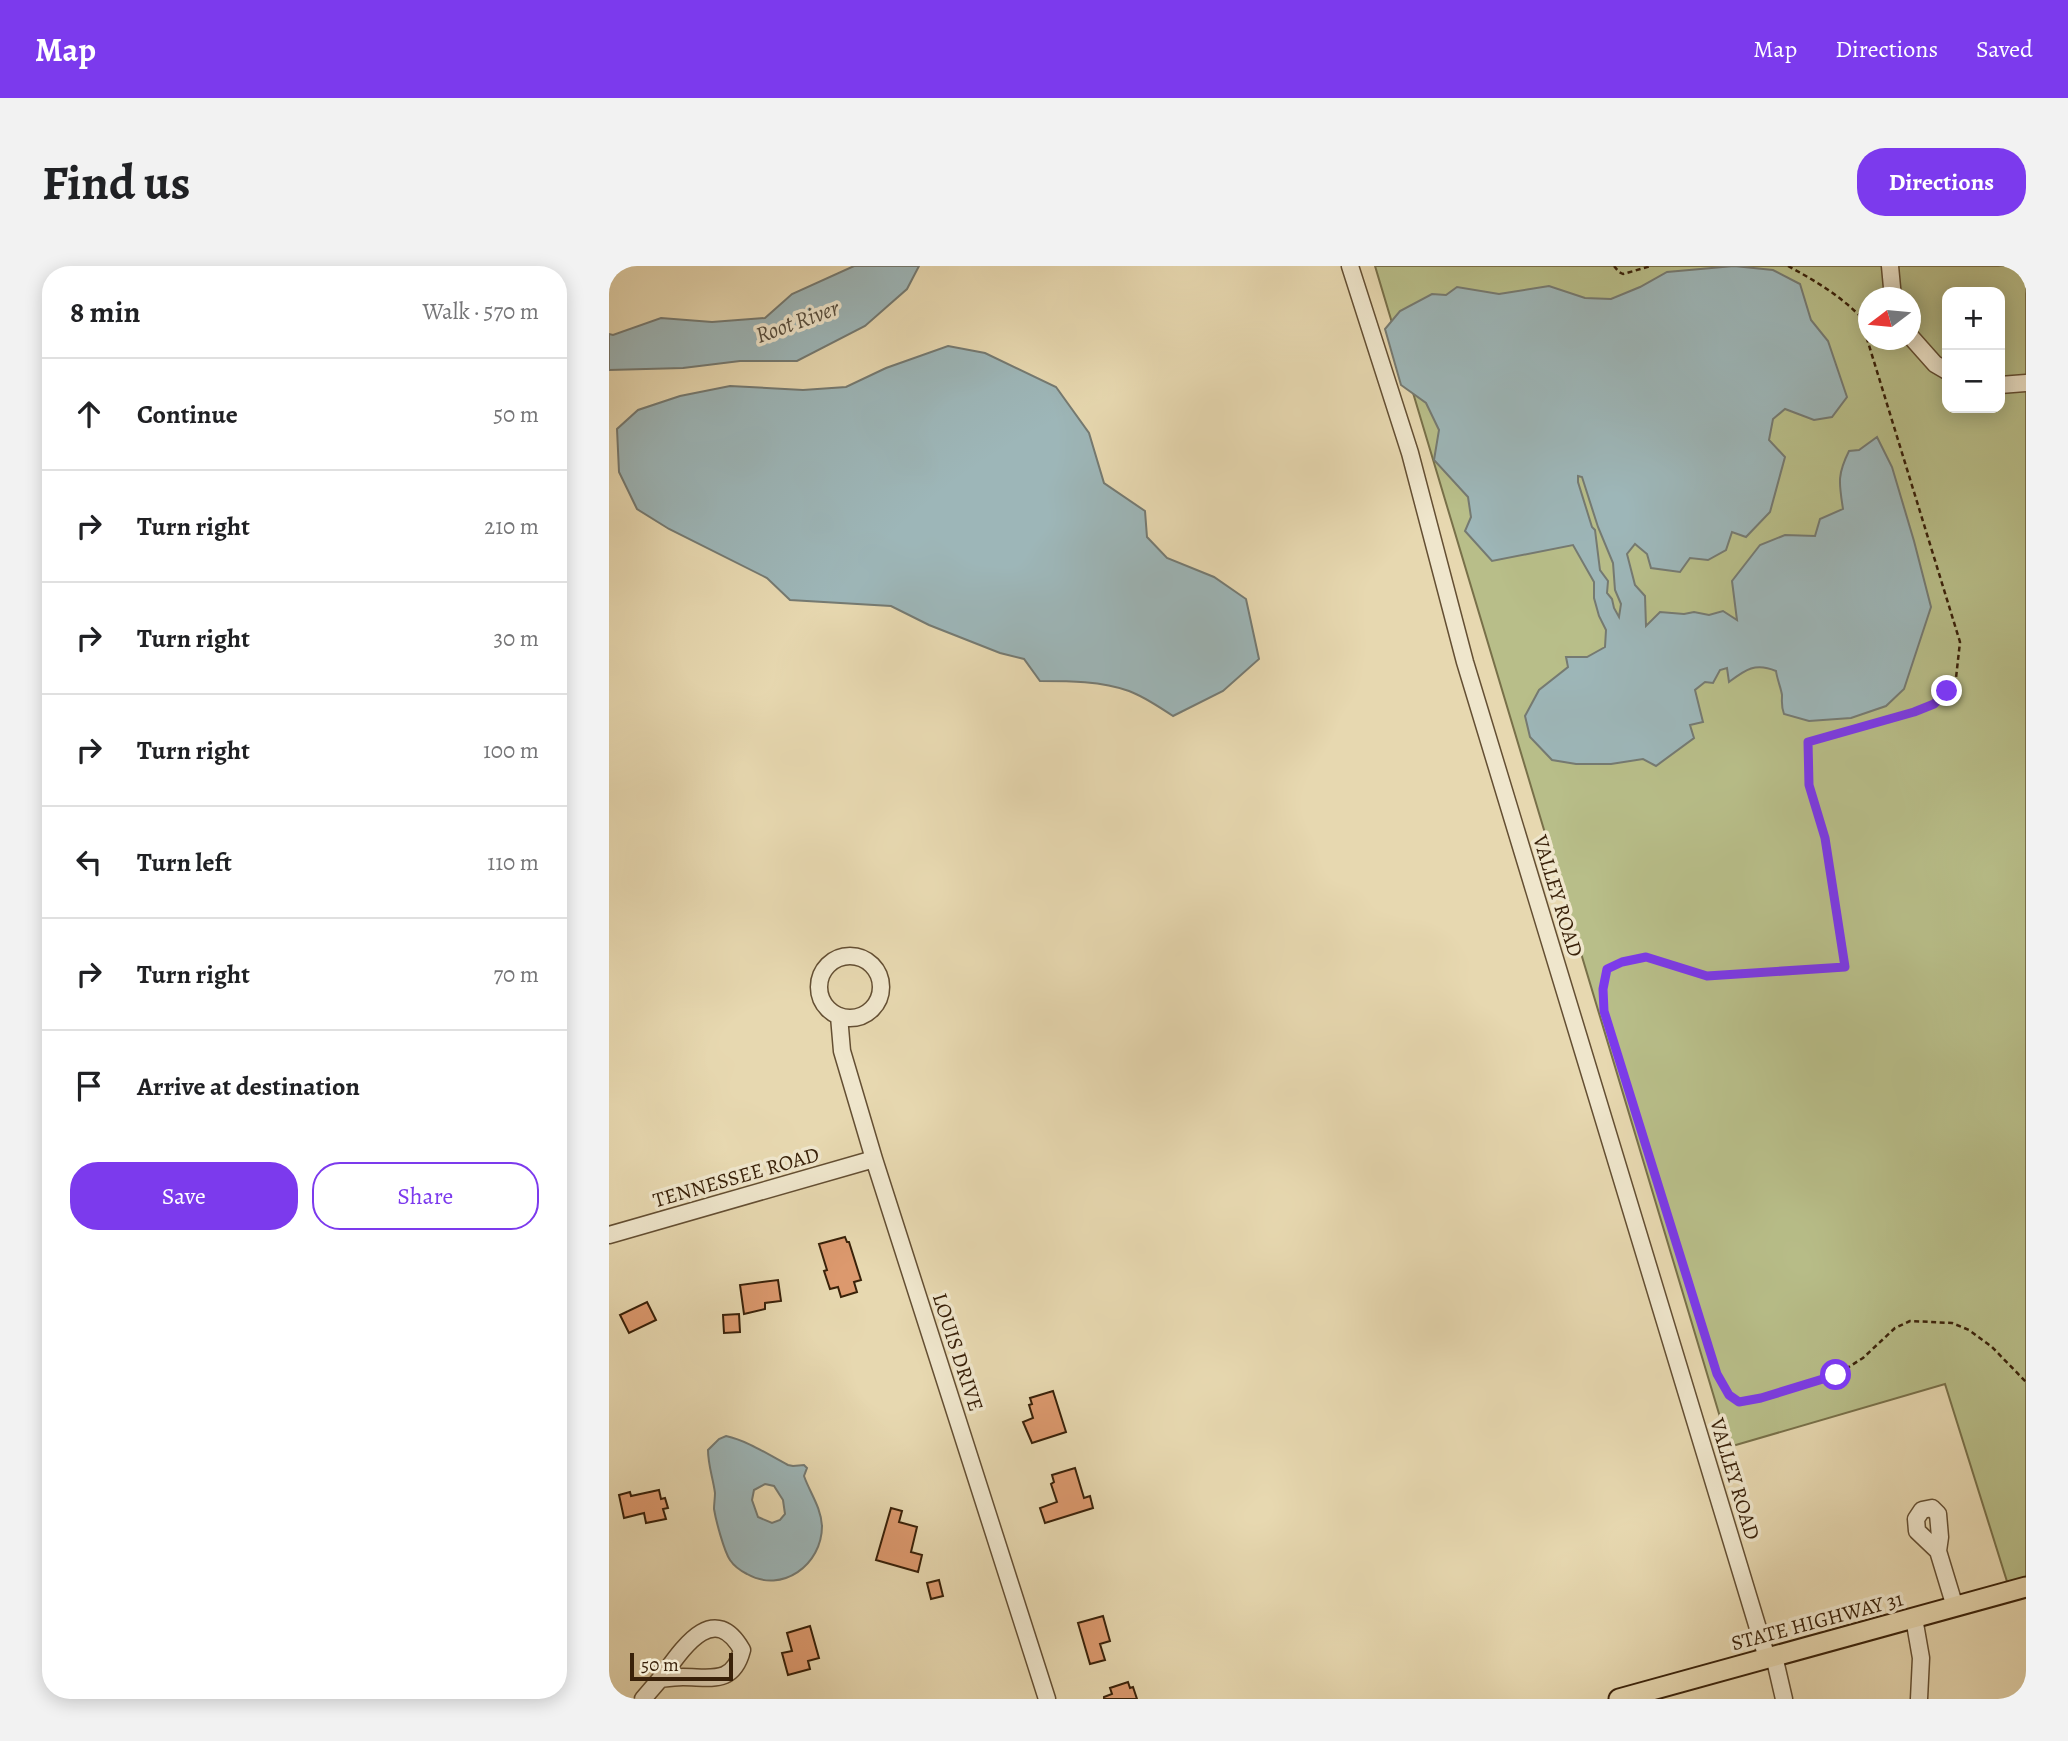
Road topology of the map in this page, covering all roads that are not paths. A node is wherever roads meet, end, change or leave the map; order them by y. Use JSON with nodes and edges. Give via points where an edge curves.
{"nodes":[{"id":1,"x":1350,"y":266,"type":"edge"},
{"id":2,"x":1890,"y":266,"type":"edge"},
{"id":3,"x":1892,"y":287,"type":"edge"},
{"id":4,"x":1921,"y":349,"type":"edge"},
{"id":5,"x":1942,"y":368,"type":"edge"},
{"id":6,"x":2026,"y":383,"type":"edge"},
{"id":7,"x":2005,"y":385,"type":"edge"},
{"id":8,"x":839,"y":1016,"type":"dead end"},
{"id":9,"x":874,"y":1159,"type":"junction"},
{"id":10,"x":609,"y":1235,"type":"edge"},
{"id":11,"x":1938,"y":1551,"type":"dead end"},
{"id":12,"x":2026,"y":1587,"type":"edge"},
{"id":13,"x":1955,"y":1607,"type":"junction"},
{"id":14,"x":1914,"y":1618,"type":"junction"},
{"id":15,"x":1771,"y":1658,"type":"junction"},
{"id":16,"x":660,"y":1679,"type":"junction"},
{"id":17,"x":643,"y":1699,"type":"edge"},
{"id":18,"x":1047,"y":1699,"type":"edge"},
{"id":19,"x":1619,"y":1699,"type":"edge"},
{"id":20,"x":1784,"y":1699,"type":"edge"},
{"id":21,"x":1919,"y":1699,"type":"edge"}],
"edges":[{"from":1,"to":15,"type":"street","name":"VALLEY ROAD","via":[[1409,453],[1465,662]]},
{"from":2,"to":3,"type":"street"},
{"from":4,"to":5,"type":"street"},
{"from":6,"to":7,"type":"street"},
{"from":8,"to":9,"type":"street","name":"LOUIS DRIVE","via":[[842,1051]]},
{"from":9,"to":10,"type":"street","name":"TENNESSEE ROAD"},
{"from":9,"to":18,"type":"street","name":"LOUIS DRIVE"},
{"from":11,"to":13,"type":"street"},
{"from":12,"to":13,"type":"main road","name":"STATE HIGHWAY 31"},
{"from":13,"to":14,"type":"main road","name":"STATE HIGHWAY 31"},
{"from":14,"to":15,"type":"main road","name":"STATE HIGHWAY 31"},
{"from":14,"to":21,"type":"street","via":[[1921,1658]]},
{"from":15,"to":19,"type":"main road","name":"STATE HIGHWAY 31"},
{"from":15,"to":20,"type":"street","name":"VALLEY ROAD"},
{"from":16,"to":16,"type":"street","via":[[722,1677],[735,1668],[742,1650],[734,1636],[720,1628],[710,1629],[683,1647]]},
{"from":16,"to":17,"type":"street"}]}
